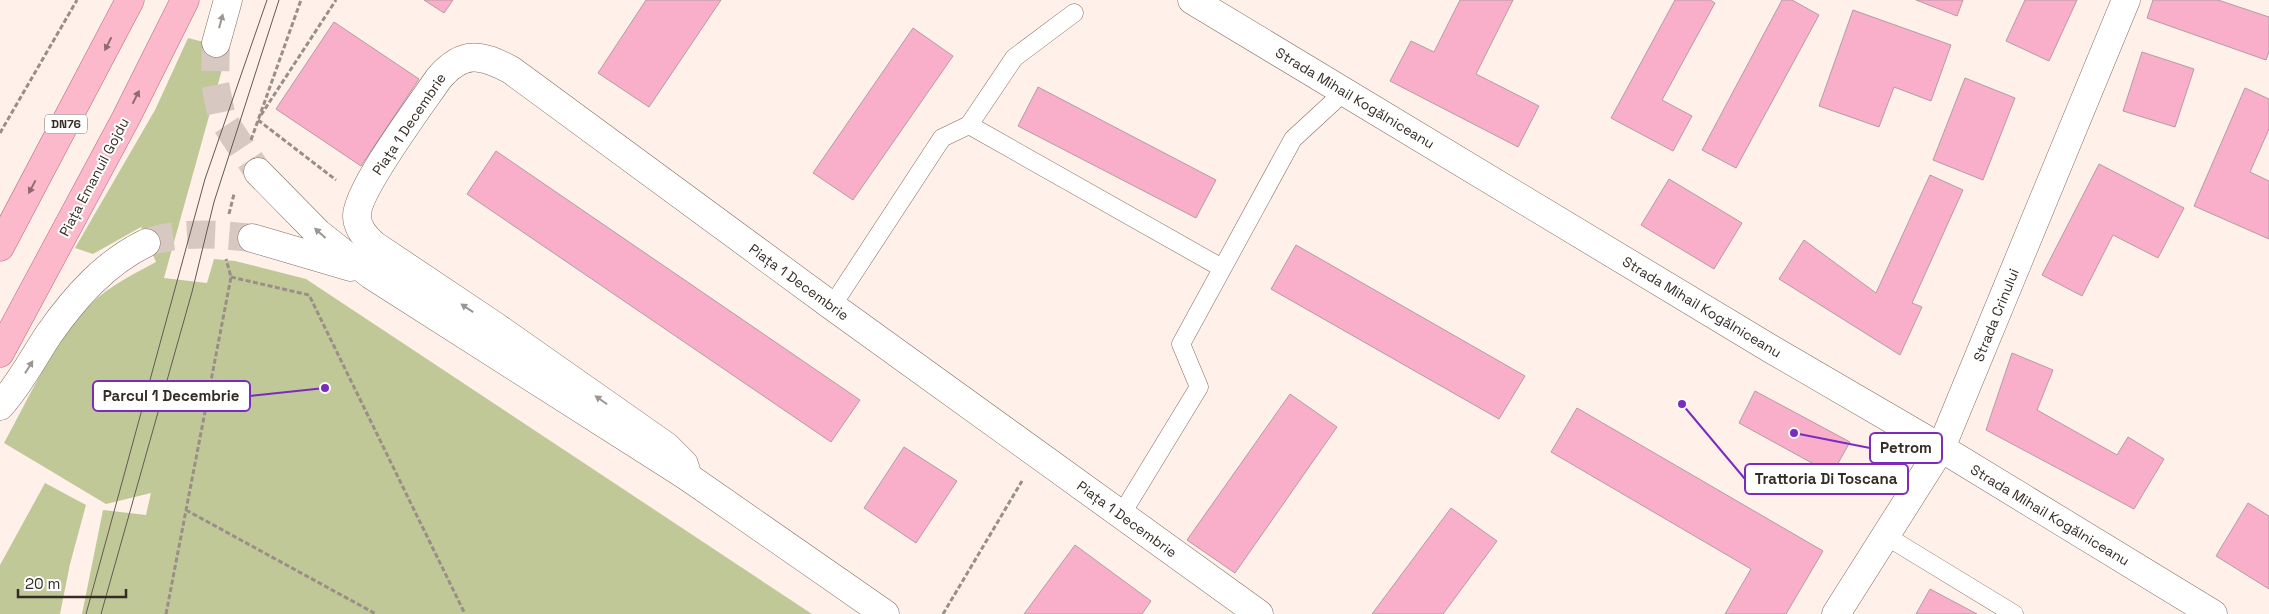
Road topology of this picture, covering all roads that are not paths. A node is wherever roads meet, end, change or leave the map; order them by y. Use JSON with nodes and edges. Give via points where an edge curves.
{"nodes":[{"id":1,"x":130,"y":0,"type":"edge"},
{"id":2,"x":185,"y":0,"type":"edge"},
{"id":3,"x":228,"y":0,"type":"edge"},
{"id":4,"x":1192,"y":0,"type":"edge"},
{"id":5,"x":2126,"y":0,"type":"edge"},
{"id":6,"x":1074,"y":13,"type":"dead end"},
{"id":7,"x":216,"y":43,"type":"tunnel mouth"},
{"id":8,"x":1344,"y":92,"type":"junction"},
{"id":9,"x":969,"y":125,"type":"junction"},
{"id":10,"x":258,"y":172,"type":"tunnel mouth"},
{"id":11,"x":252,"y":238,"type":"tunnel mouth"},
{"id":12,"x":146,"y":243,"type":"tunnel mouth"},
{"id":13,"x":0,"y":247,"type":"edge"},
{"id":14,"x":1222,"y":268,"type":"junction"},
{"id":15,"x":371,"y":275,"type":"junction"},
{"id":16,"x":832,"y":306,"type":"junction"},
{"id":17,"x":0,"y":352,"type":"edge"},
{"id":18,"x":0,"y":406,"type":"edge"},
{"id":19,"x":1941,"y":448,"type":"junction"},
{"id":20,"x":688,"y":477,"type":"junction"},
{"id":21,"x":1120,"y":515,"type":"junction"},
{"id":22,"x":1886,"y":536,"type":"junction"},
{"id":23,"x":884,"y":614,"type":"edge"},
{"id":24,"x":1260,"y":614,"type":"edge"},
{"id":25,"x":1836,"y":614,"type":"edge"},
{"id":26,"x":2014,"y":614,"type":"edge"},
{"id":27,"x":2213,"y":614,"type":"edge"}],
"edges":[{"from":1,"to":13,"type":"main road","number":"DN76","one_way":true},
{"from":17,"to":2,"type":"main road","name":"Piața Emanuil Gojdu","one_way":true,"via":[[126,118]]},
{"from":7,"to":3,"type":"street","one_way":true},
{"from":4,"to":8,"type":"street","name":"Strada Mihail Kogălniceanu"},
{"from":5,"to":19,"type":"street","name":"Strada Crinului"},
{"from":6,"to":9,"type":"lane","via":[[1014,58]]},
{"from":8,"to":14,"type":"lane","via":[[1293,139]]},
{"from":8,"to":19,"type":"street","name":"Strada Mihail Kogălniceanu"},
{"from":9,"to":14,"type":"lane"},
{"from":9,"to":16,"type":"lane","via":[[942,138]]},
{"from":15,"to":10,"type":"street","one_way":true,"via":[[318,232]]},
{"from":11,"to":15,"type":"street"},
{"from":18,"to":12,"type":"street","one_way":true,"via":[[14,391],[49,334],[82,290],[108,267]]},
{"from":14,"to":21,"type":"lane","via":[[1181,344],[1199,387]]},
{"from":15,"to":20,"type":"street"},
{"from":20,"to":16,"type":"street","name":"Piața 1 Decembrie","one_way":true,"via":[[684,464],[666,446],[374,245],[359,227],[357,214],[364,192],[438,78],[447,68],[472,56],[493,61],[519,76]]},
{"from":16,"to":21,"type":"street","name":"Piața 1 Decembrie"},
{"from":19,"to":22,"type":"street","name":"Strada Crinului"},
{"from":19,"to":27,"type":"street","name":"Strada Mihail Kogălniceanu"},
{"from":20,"to":23,"type":"street"},
{"from":21,"to":24,"type":"street","name":"Piața 1 Decembrie"},
{"from":22,"to":25,"type":"street","name":"Strada Crinului"},
{"from":22,"to":26,"type":"lane"}]}
